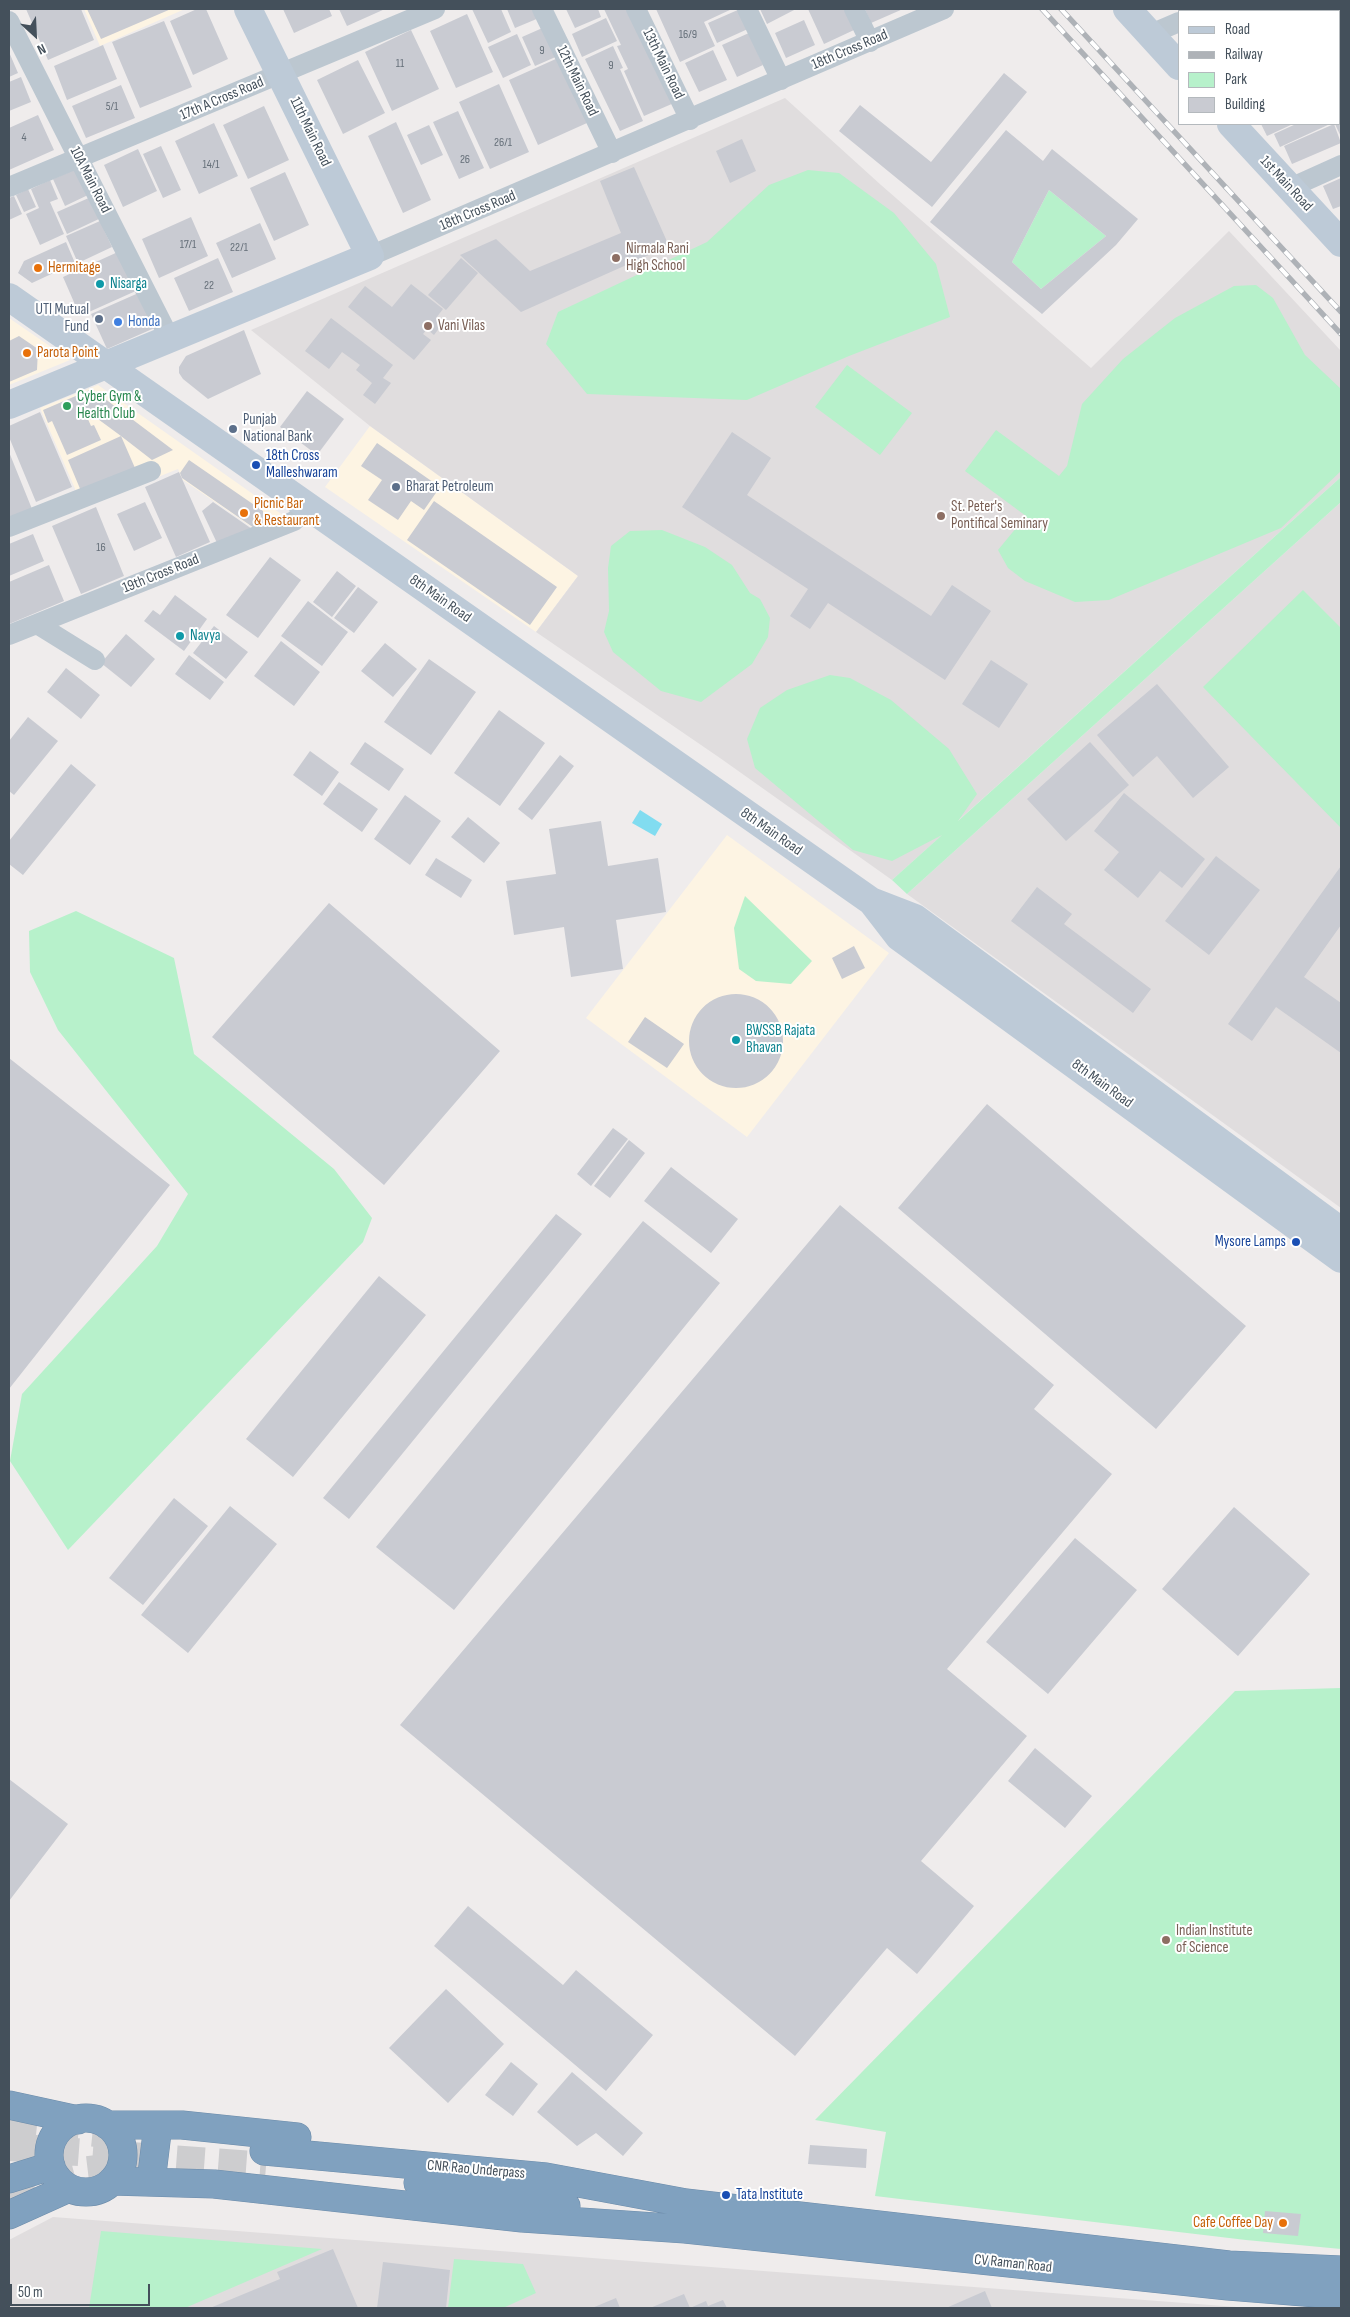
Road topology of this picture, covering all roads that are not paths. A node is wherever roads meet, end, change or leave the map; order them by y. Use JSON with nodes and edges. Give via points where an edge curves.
{"nodes":[{"id":1,"x":248,"y":9,"type":"edge"},
{"id":2,"x":435,"y":9,"type":"edge"},
{"id":3,"x":542,"y":9,"type":"edge"},
{"id":4,"x":636,"y":9,"type":"edge"},
{"id":5,"x":747,"y":9,"type":"edge"},
{"id":6,"x":854,"y":9,"type":"edge"},
{"id":7,"x":944,"y":9,"type":"edge"},
{"id":8,"x":1127,"y":9,"type":"edge"},
{"id":9,"x":9,"y":21,"type":"edge"},
{"id":10,"x":1178,"y":22,"type":"edge"},
{"id":11,"x":1151,"y":34,"type":"junction"},
{"id":12,"x":870,"y":42,"type":"junction"},
{"id":13,"x":1178,"y":65,"type":"edge"},
{"id":14,"x":281,"y":74,"type":"junction"},
{"id":15,"x":781,"y":80,"type":"junction"},
{"id":16,"x":690,"y":120,"type":"junction"},
{"id":17,"x":1233,"y":125,"type":"edge"},
{"id":18,"x":612,"y":154,"type":"junction"},
{"id":19,"x":79,"y":159,"type":"junction"},
{"id":20,"x":1341,"y":165,"type":"edge"},
{"id":21,"x":9,"y":187,"type":"edge"},
{"id":22,"x":1290,"y":188,"type":"junction"},
{"id":23,"x":1341,"y":243,"type":"edge"},
{"id":24,"x":370,"y":256,"type":"junction"},
{"id":25,"x":9,"y":297,"type":"edge"},
{"id":26,"x":170,"y":339,"type":"junction"},
{"id":27,"x":106,"y":365,"type":"junction"},
{"id":28,"x":9,"y":405,"type":"edge"},
{"id":29,"x":151,"y":471,"type":"dead end"},
{"id":30,"x":309,"y":507,"type":"junction"},
{"id":31,"x":9,"y":527,"type":"edge"},
{"id":32,"x":37,"y":624,"type":"junction"},
{"id":33,"x":9,"y":635,"type":"edge"},
{"id":34,"x":95,"y":660,"type":"dead end"},
{"id":35,"x":871,"y":901,"type":"junction"},
{"id":36,"x":1341,"y":1231,"type":"edge"},
{"id":37,"x":1341,"y":1259,"type":"edge"},
{"id":38,"x":9,"y":2105,"type":"edge"},
{"id":39,"x":78,"y":2120,"type":"junction"},
{"id":40,"x":107,"y":2125,"type":"junction"},
{"id":41,"x":158,"y":2125,"type":"junction"},
{"id":42,"x":265,"y":2158,"type":"tunnel mouth"},
{"id":43,"x":51,"y":2166,"type":"junction"},
{"id":44,"x":9,"y":2179,"type":"edge"},
{"id":45,"x":112,"y":2181,"type":"junction"},
{"id":46,"x":151,"y":2182,"type":"junction"},
{"id":47,"x":69,"y":2188,"type":"junction"},
{"id":48,"x":9,"y":2215,"type":"edge"},
{"id":49,"x":686,"y":2216,"type":"junction"},
{"id":50,"x":1341,"y":2270,"type":"edge"},
{"id":51,"x":1341,"y":2295,"type":"edge"}],
"edges":[{"from":1,"to":14,"type":"main road","name":"11th Main Road"},
{"from":2,"to":14,"type":"street","name":"17th A Cross Road"},
{"from":3,"to":18,"type":"street","name":"12th Main Road"},
{"from":4,"to":16,"type":"street","name":"13th Main Road"},
{"from":5,"to":15,"type":"street"},
{"from":6,"to":12,"type":"street"},
{"from":7,"to":12,"type":"street","name":"18th Cross Road"},
{"from":8,"to":11,"type":"main road"},
{"from":9,"to":19,"type":"street","name":"10A Main Road"},
{"from":10,"to":11,"type":"street"},
{"from":11,"to":13,"type":"main road"},
{"from":12,"to":15,"type":"street","name":"18th Cross Road"},
{"from":14,"to":19,"type":"street","name":"17th A Cross Road"},
{"from":14,"to":24,"type":"main road","name":"11th Main Road"},
{"from":15,"to":16,"type":"street","name":"18th Cross Road"},
{"from":16,"to":18,"type":"street","name":"18th Cross Road"},
{"from":17,"to":22,"type":"main road","name":"1st Main Road"},
{"from":18,"to":24,"type":"street","name":"18th Cross Road"},
{"from":19,"to":21,"type":"street","name":"17th A Cross Road"},
{"from":19,"to":26,"type":"street","name":"10A Main Road"},
{"from":20,"to":22,"type":"street"},
{"from":22,"to":23,"type":"main road","name":"1st Main Road"},
{"from":24,"to":26,"type":"main road","name":"18th Cross Road"},
{"from":25,"to":27,"type":"main road","name":"8th Main Road"},
{"from":26,"to":27,"type":"main road","name":"18th Cross Road"},
{"from":27,"to":28,"type":"main road","name":"18th Cross Road"},
{"from":27,"to":30,"type":"main road","name":"8th Main Road"},
{"from":29,"to":31,"type":"street"},
{"from":30,"to":32,"type":"street","name":"19th Cross Road","via":[[294,521]]},
{"from":30,"to":35,"type":"main road","name":"8th Main Road"},
{"from":32,"to":33,"type":"street","name":"19th Cross Road"},
{"from":32,"to":34,"type":"street"},
{"from":35,"to":36,"type":"main road","name":"8th Main Road","via":[[915,918]]},
{"from":35,"to":37,"type":"main road","name":"8th Main Road","via":[[899,937]]},
{"from":38,"to":39,"type":"highway"},
{"from":39,"to":40,"type":"highway","via":[[92,2119]]},
{"from":39,"to":43,"type":"highway","via":[[60,2129],[53,2138],[49,2150]]},
{"from":40,"to":41,"type":"highway"},
{"from":40,"to":45,"type":"highway","via":[[119,2138],[123,2149],[123,2161]]},
{"from":41,"to":46,"type":"highway"},
{"from":41,"to":49,"type":"highway","via":[[553,2164]]},
{"from":42,"to":49,"type":"highway","name":"CNR Rao Underpass","via":[[498,2193]]},
{"from":43,"to":44,"type":"highway"},
{"from":43,"to":47,"type":"highway","via":[[60,2181]]},
{"from":45,"to":46,"type":"highway"},
{"from":45,"to":47,"type":"highway","via":[[92,2192]]},
{"from":46,"to":49,"type":"highway","via":[[214,2184],[522,2218]]},
{"from":47,"to":48,"type":"highway"},
{"from":49,"to":50,"type":"highway","name":"CV Raman Road","via":[[1229,2265]]},
{"from":49,"to":51,"type":"highway","name":"CV Raman Road","via":[[1228,2286]]}]}
